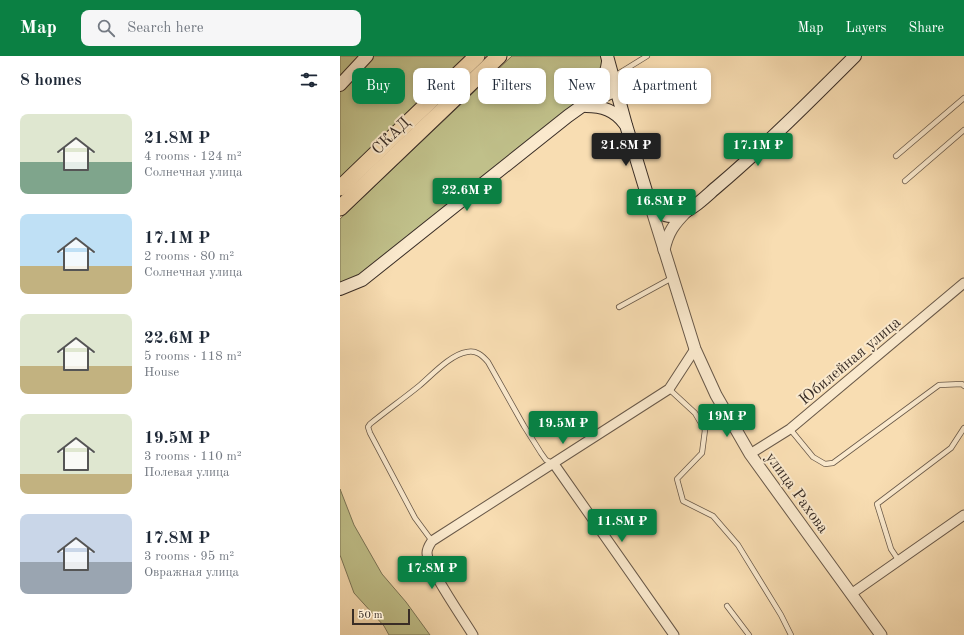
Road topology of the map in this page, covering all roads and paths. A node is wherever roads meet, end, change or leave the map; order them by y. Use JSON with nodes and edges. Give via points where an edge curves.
{"nodes":[{"id":1,"x":367,"y":56,"type":"edge"},
{"id":2,"x":499,"y":56,"type":"edge"},
{"id":3,"x":508,"y":56,"type":"edge"},
{"id":4,"x":647,"y":56,"type":"edge"},
{"id":5,"x":855,"y":56,"type":"edge"},
{"id":6,"x":608,"y":58,"type":"edge"},
{"id":7,"x":473,"y":59,"type":"edge"},
{"id":8,"x":486,"y":68,"type":"edge"},
{"id":9,"x":491,"y":68,"type":"edge"},
{"id":10,"x":478,"y":76,"type":"edge"},
{"id":11,"x":613,"y":77,"type":"junction"},
{"id":12,"x":340,"y":85,"type":"edge"},
{"id":13,"x":616,"y":90,"type":"junction"},
{"id":14,"x":964,"y":98,"type":"edge"},
{"id":15,"x":582,"y":106,"type":"junction"},
{"id":16,"x":626,"y":125,"type":"junction"},
{"id":17,"x":964,"y":130,"type":"edge"},
{"id":18,"x":896,"y":156,"type":"dead end"},
{"id":19,"x":904,"y":182,"type":"dead end"},
{"id":20,"x":340,"y":188,"type":"edge"},
{"id":21,"x":649,"y":201,"type":"junction"},
{"id":22,"x":340,"y":208,"type":"edge"},
{"id":23,"x":687,"y":210,"type":"junction"},
{"id":24,"x":664,"y":251,"type":"junction"},
{"id":25,"x":672,"y":278,"type":"junction"},
{"id":26,"x":964,"y":283,"type":"edge"},
{"id":27,"x":340,"y":289,"type":"edge"},
{"id":28,"x":619,"y":307,"type":"dead end"},
{"id":29,"x":695,"y":349,"type":"junction"},
{"id":30,"x":964,"y":386,"type":"edge"},
{"id":31,"x":669,"y":389,"type":"junction"},
{"id":32,"x":964,"y":428,"type":"edge"},
{"id":33,"x":790,"y":429,"type":"junction"},
{"id":34,"x":750,"y":454,"type":"junction"},
{"id":35,"x":554,"y":464,"type":"junction"},
{"id":36,"x":964,"y":515,"type":"edge"},
{"id":37,"x":432,"y":541,"type":"junction"},
{"id":38,"x":899,"y":561,"type":"junction"},
{"id":39,"x":851,"y":594,"type":"junction"},
{"id":40,"x":727,"y":606,"type":"dead end"},
{"id":41,"x":473,"y":635,"type":"edge"},
{"id":42,"x":674,"y":635,"type":"edge"},
{"id":43,"x":749,"y":635,"type":"edge"},
{"id":44,"x":791,"y":635,"type":"edge"},
{"id":45,"x":881,"y":635,"type":"edge"}],
"edges":[{"from":1,"to":12,"type":"main road"},
{"from":2,"to":8,"type":"highway","name":"СКАД"},
{"from":3,"to":9,"type":"main road"},
{"from":4,"to":11,"type":"lane"},
{"from":5,"to":23,"type":"main road","via":[[769,141]]},
{"from":6,"to":11,"type":"main road"},
{"from":6,"to":15,"type":"main road","via":[[607,71],[603,79],[597,90]]},
{"from":7,"to":20,"type":"highway","name":"СКАД"},
{"from":10,"to":22,"type":"highway","name":"СКАД"},
{"from":11,"to":13,"type":"main road"},
{"from":13,"to":15,"type":"main road"},
{"from":13,"to":16,"type":"main road"},
{"from":14,"to":18,"type":"lane"},
{"from":15,"to":16,"type":"main road","via":[[597,106],[609,110]]},
{"from":15,"to":27,"type":"main road","via":[[362,280]]},
{"from":16,"to":21,"type":"main road"},
{"from":17,"to":19,"type":"lane"},
{"from":21,"to":23,"type":"main road","via":[[656,210],[670,216]]},
{"from":21,"to":24,"type":"street","name":"улица Рахова"},
{"from":23,"to":24,"type":"street","via":[[669,232]]},
{"from":24,"to":25,"type":"street","name":"улица Рахова"},
{"from":25,"to":28,"type":"lane"},
{"from":25,"to":29,"type":"street","name":"улица Рахова"},
{"from":26,"to":33,"type":"street","name":"Юбилейная улица"},
{"from":29,"to":31,"type":"street"},
{"from":29,"to":34,"type":"street","name":"улица Рахова","via":[[716,396]]},
{"from":30,"to":33,"type":"lane","via":[[940,385],[833,463],[825,464],[813,457]]},
{"from":31,"to":35,"type":"street"},
{"from":31,"to":44,"type":"lane","via":[[695,413],[705,430],[702,453],[677,479],[683,502],[713,516],[738,545]]},
{"from":32,"to":38,"type":"lane","via":[[951,448],[877,504],[891,549]]},
{"from":33,"to":34,"type":"street","name":"Юбилейная улица"},
{"from":34,"to":39,"type":"street","name":"улица Рахова"},
{"from":35,"to":37,"type":"street"},
{"from":35,"to":37,"type":"lane","via":[[546,460],[541,453],[482,355],[466,352],[450,359],[368,427],[415,518]]},
{"from":35,"to":42,"type":"street"},
{"from":36,"to":38,"type":"street"},
{"from":37,"to":41,"type":"street","via":[[427,553],[435,574]]},
{"from":38,"to":39,"type":"street"},
{"from":39,"to":45,"type":"street","name":"улица Рахова"},
{"from":40,"to":43,"type":"lane"}]}
